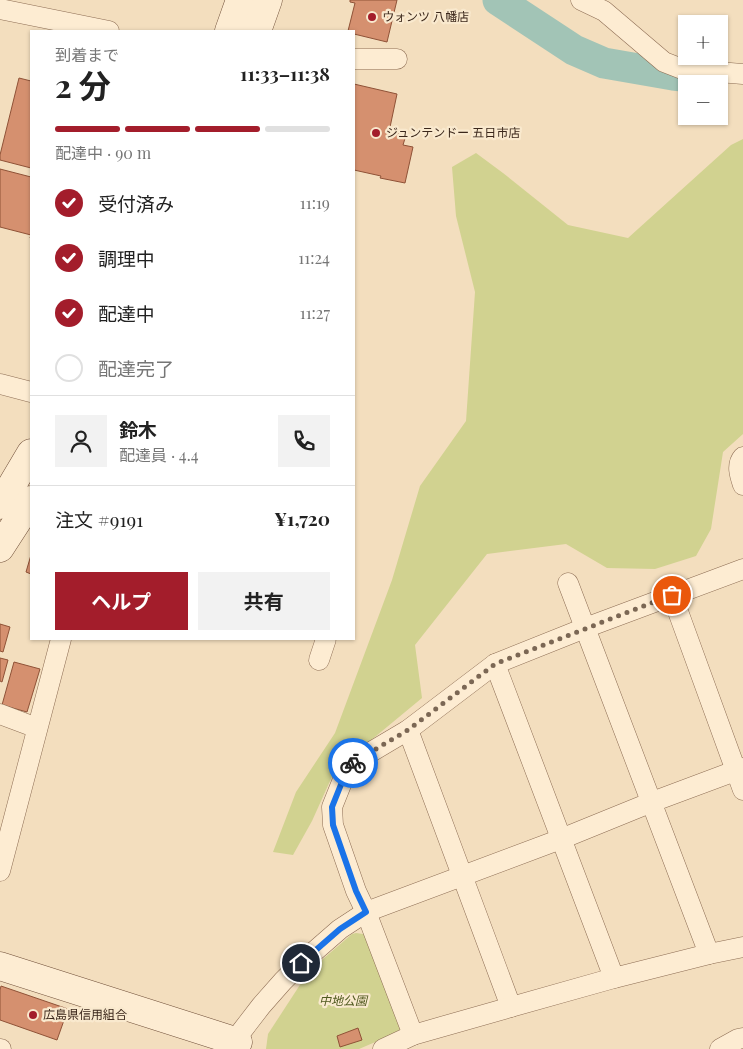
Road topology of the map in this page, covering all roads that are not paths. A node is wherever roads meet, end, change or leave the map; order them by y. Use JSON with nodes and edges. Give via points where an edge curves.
{"nodes":[{"id":1,"x":240,"y":0,"type":"edge"},
{"id":2,"x":268,"y":0,"type":"edge"},
{"id":3,"x":581,"y":0,"type":"edge"},
{"id":4,"x":0,"y":9,"type":"edge"},
{"id":5,"x":104,"y":30,"type":"edge"},
{"id":6,"x":229,"y":30,"type":"edge"},
{"id":7,"x":257,"y":30,"type":"edge"},
{"id":8,"x":355,"y":59,"type":"edge"},
{"id":9,"x":397,"y":60,"type":"dead end"},
{"id":10,"x":743,"y":74,"type":"edge"},
{"id":11,"x":0,"y":384,"type":"edge"},
{"id":12,"x":30,"y":392,"type":"edge"},
{"id":13,"x":30,"y":456,"type":"edge"},
{"id":14,"x":743,"y":457,"type":"edge"},
{"id":15,"x":743,"y":485,"type":"edge"},
{"id":16,"x":30,"y":502,"type":"edge"},
{"id":17,"x":0,"y":505,"type":"edge"},
{"id":18,"x":0,"y":548,"type":"edge"},
{"id":19,"x":743,"y":569,"type":"edge"},
{"id":20,"x":568,"y":583,"type":"dead end"},
{"id":21,"x":672,"y":595,"type":"junction"},
{"id":22,"x":585,"y":628,"type":"junction"},
{"id":23,"x":61,"y":640,"type":"edge"},
{"id":24,"x":326,"y":640,"type":"edge"},
{"id":25,"x":319,"y":660,"type":"dead end"},
{"id":26,"x":495,"y":664,"type":"junction"},
{"id":27,"x":0,"y":714,"type":"edge"},
{"id":28,"x":37,"y":728,"type":"junction"},
{"id":29,"x":408,"y":730,"type":"junction"},
{"id":30,"x":739,"y":769,"type":"edge"},
{"id":31,"x":743,"y":790,"type":"edge"},
{"id":32,"x":652,"y":802,"type":"junction"},
{"id":33,"x":561,"y":839,"type":"junction"},
{"id":34,"x":0,"y":871,"type":"edge"},
{"id":35,"x":463,"y":876,"type":"junction"},
{"id":36,"x":366,"y":912,"type":"junction"},
{"id":37,"x":743,"y":947,"type":"edge"},
{"id":38,"x":709,"y":954,"type":"junction"},
{"id":39,"x":0,"y":966,"type":"edge"},
{"id":40,"x":614,"y":978,"type":"junction"},
{"id":41,"x":511,"y":1007,"type":"junction"},
{"id":42,"x":414,"y":1035,"type":"junction"},
{"id":43,"x":743,"y":1038,"type":"edge"},
{"id":44,"x":238,"y":1046,"type":"edge"},
{"id":45,"x":385,"y":1049,"type":"edge"},
{"id":46,"x":720,"y":1049,"type":"edge"}],
"edges":[{"from":1,"to":6,"type":"street"},
{"from":2,"to":7,"type":"street"},
{"from":3,"to":10,"type":"street","via":[[604,11],[664,62],[682,69]]},
{"from":4,"to":5,"type":"street"},
{"from":8,"to":9,"type":"street"},
{"from":11,"to":12,"type":"street"},
{"from":13,"to":17,"type":"street"},
{"from":14,"to":15,"type":"street","via":[[739,469]]},
{"from":16,"to":18,"type":"street"},
{"from":19,"to":21,"type":"street"},
{"from":20,"to":22,"type":"street"},
{"from":21,"to":22,"type":"street"},
{"from":21,"to":30,"type":"street"},
{"from":22,"to":26,"type":"street"},
{"from":22,"to":32,"type":"street"},
{"from":23,"to":28,"type":"street"},
{"from":24,"to":25,"type":"street"},
{"from":26,"to":29,"type":"street"},
{"from":26,"to":33,"type":"street"},
{"from":27,"to":28,"type":"street"},
{"from":28,"to":34,"type":"street"},
{"from":29,"to":35,"type":"street"},
{"from":29,"to":36,"type":"street","via":[[354,762],[332,807],[333,825]]},
{"from":30,"to":31,"type":"street"},
{"from":30,"to":32,"type":"street"},
{"from":32,"to":33,"type":"street"},
{"from":32,"to":38,"type":"street"},
{"from":33,"to":35,"type":"street"},
{"from":33,"to":40,"type":"street"},
{"from":35,"to":36,"type":"street"},
{"from":35,"to":41,"type":"street"},
{"from":36,"to":42,"type":"street"},
{"from":36,"to":44,"type":"street","via":[[340,929],[289,975],[248,1022],[241,1032]]},
{"from":37,"to":38,"type":"street"},
{"from":38,"to":40,"type":"street"},
{"from":39,"to":44,"type":"street"},
{"from":40,"to":41,"type":"street"},
{"from":41,"to":42,"type":"street"},
{"from":42,"to":45,"type":"street"},
{"from":43,"to":46,"type":"street"}]}
